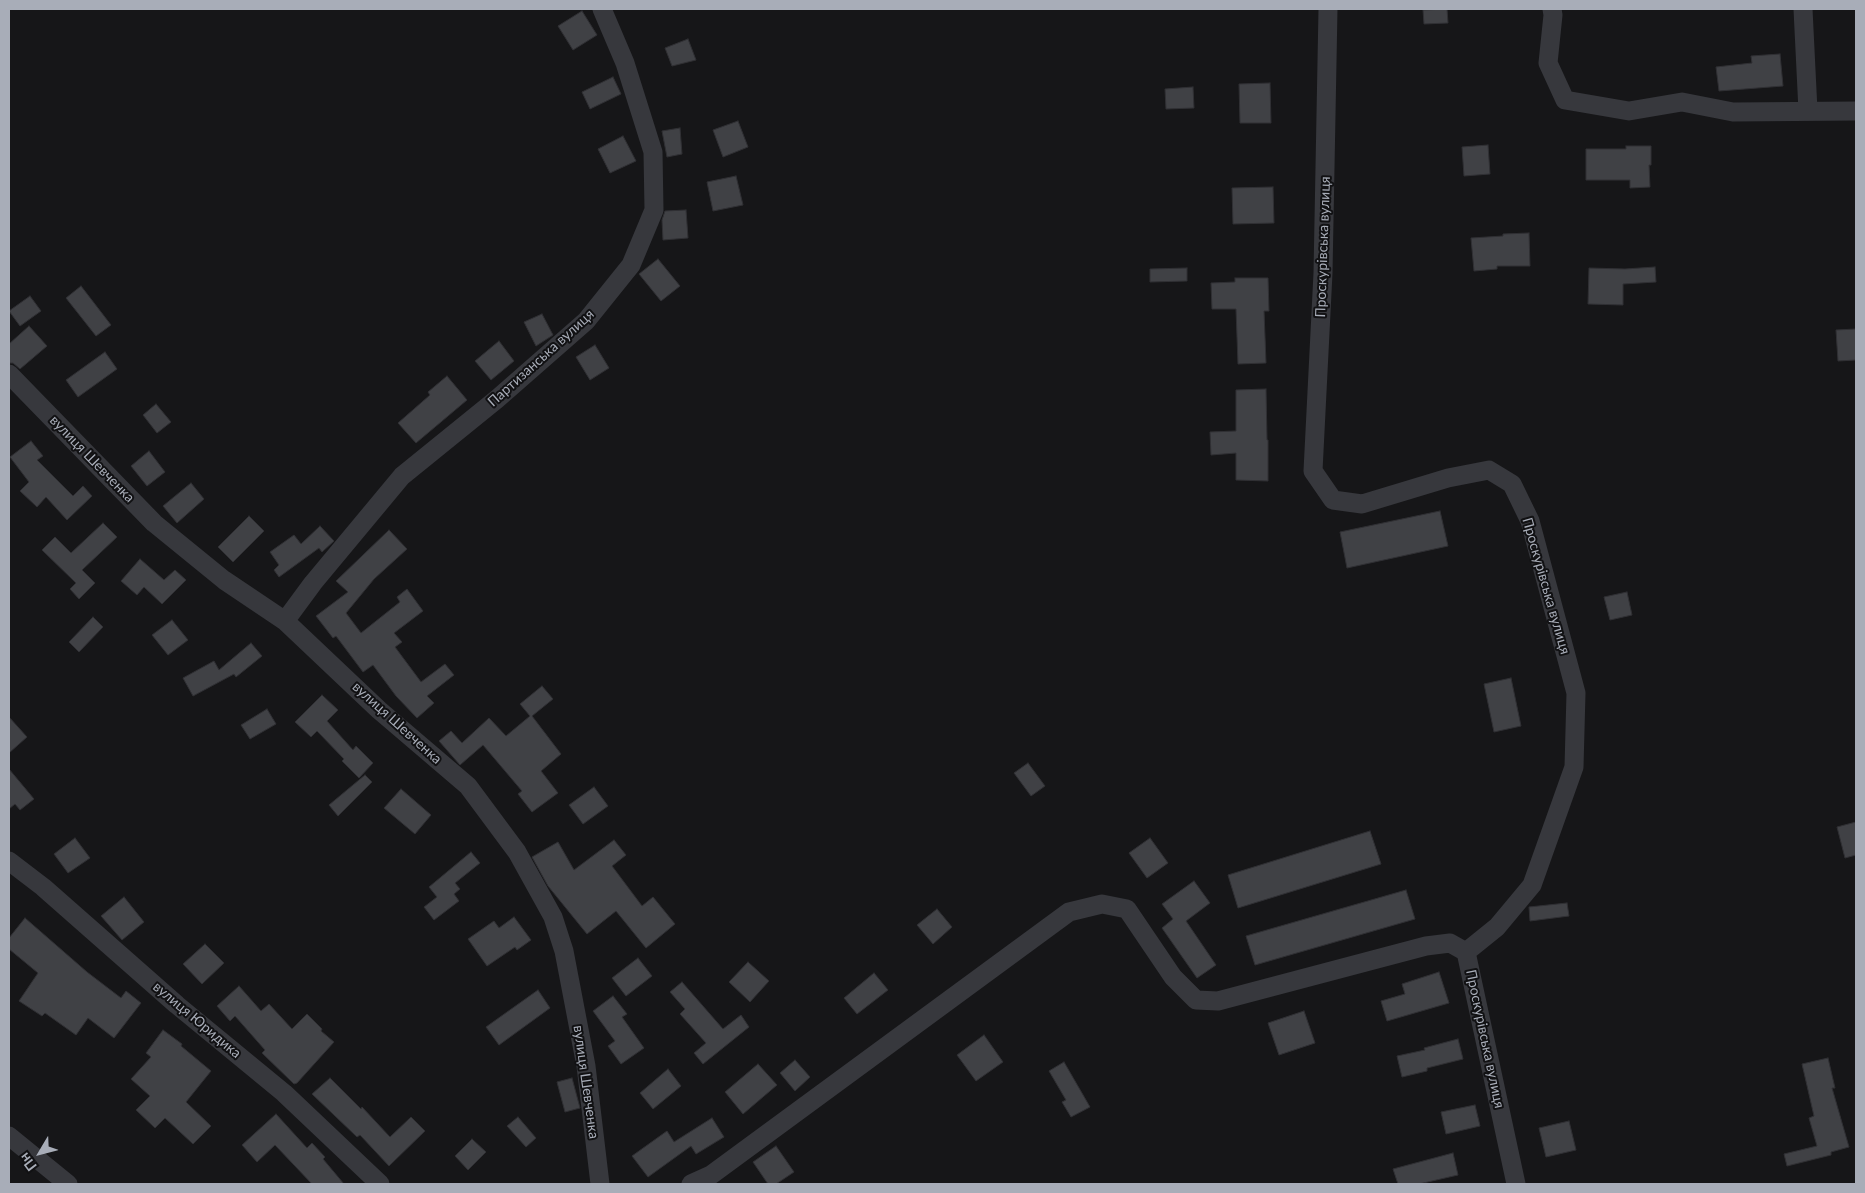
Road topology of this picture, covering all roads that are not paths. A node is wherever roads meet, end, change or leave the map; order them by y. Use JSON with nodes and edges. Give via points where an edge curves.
{"nodes":[{"id":1,"x":602,"y":9,"type":"edge"},
{"id":2,"x":1328,"y":9,"type":"edge"},
{"id":3,"x":1552,"y":9,"type":"edge"},
{"id":4,"x":1803,"y":9,"type":"edge"},
{"id":5,"x":1808,"y":111,"type":"junction"},
{"id":6,"x":1856,"y":111,"type":"edge"},
{"id":7,"x":9,"y":374,"type":"edge"},
{"id":8,"x":285,"y":621,"type":"junction"},
{"id":9,"x":9,"y":860,"type":"edge"},
{"id":10,"x":1466,"y":952,"type":"junction"},
{"id":11,"x":9,"y":1136,"type":"edge"},
{"id":12,"x":68,"y":1184,"type":"edge"},
{"id":13,"x":380,"y":1184,"type":"edge"},
{"id":14,"x":600,"y":1184,"type":"edge"},
{"id":15,"x":690,"y":1184,"type":"edge"},
{"id":16,"x":1516,"y":1184,"type":"edge"}],
"edges":[{"from":1,"to":8,"type":"street","name":"Партизанська вулиця","via":[[626,63],[653,152],[654,210],[631,265],[586,321],[402,476]]},
{"from":2,"to":10,"type":"street","name":"Проскурівська вулиця","via":[[1323,273],[1313,471],[1332,500],[1362,504],[1448,478],[1489,470],[1512,484],[1530,521],[1576,693],[1574,767],[1532,885],[1498,927]]},
{"from":3,"to":5,"type":"street","via":[[1548,63],[1565,100],[1629,111],[1682,102],[1733,112]]},
{"from":4,"to":5,"type":"street"},
{"from":5,"to":6,"type":"street"},
{"from":7,"to":8,"type":"street","name":"вулиця Шевченка","via":[[154,523],[224,580]]},
{"from":8,"to":14,"type":"street","name":"вулиця Шевченка","via":[[379,710],[468,786],[517,852],[553,917],[564,951],[586,1066]]},
{"from":9,"to":13,"type":"street","name":"вулиця Юридика","via":[[284,1093]]},
{"from":10,"to":15,"type":"street","via":[[1450,943],[1426,946],[1218,1001],[1196,1000],[1173,977],[1127,909],[1102,904],[1069,912],[711,1175]]},
{"from":10,"to":16,"type":"street","name":"Проскурівська вулиця"},
{"from":11,"to":12,"type":"street"}]}
